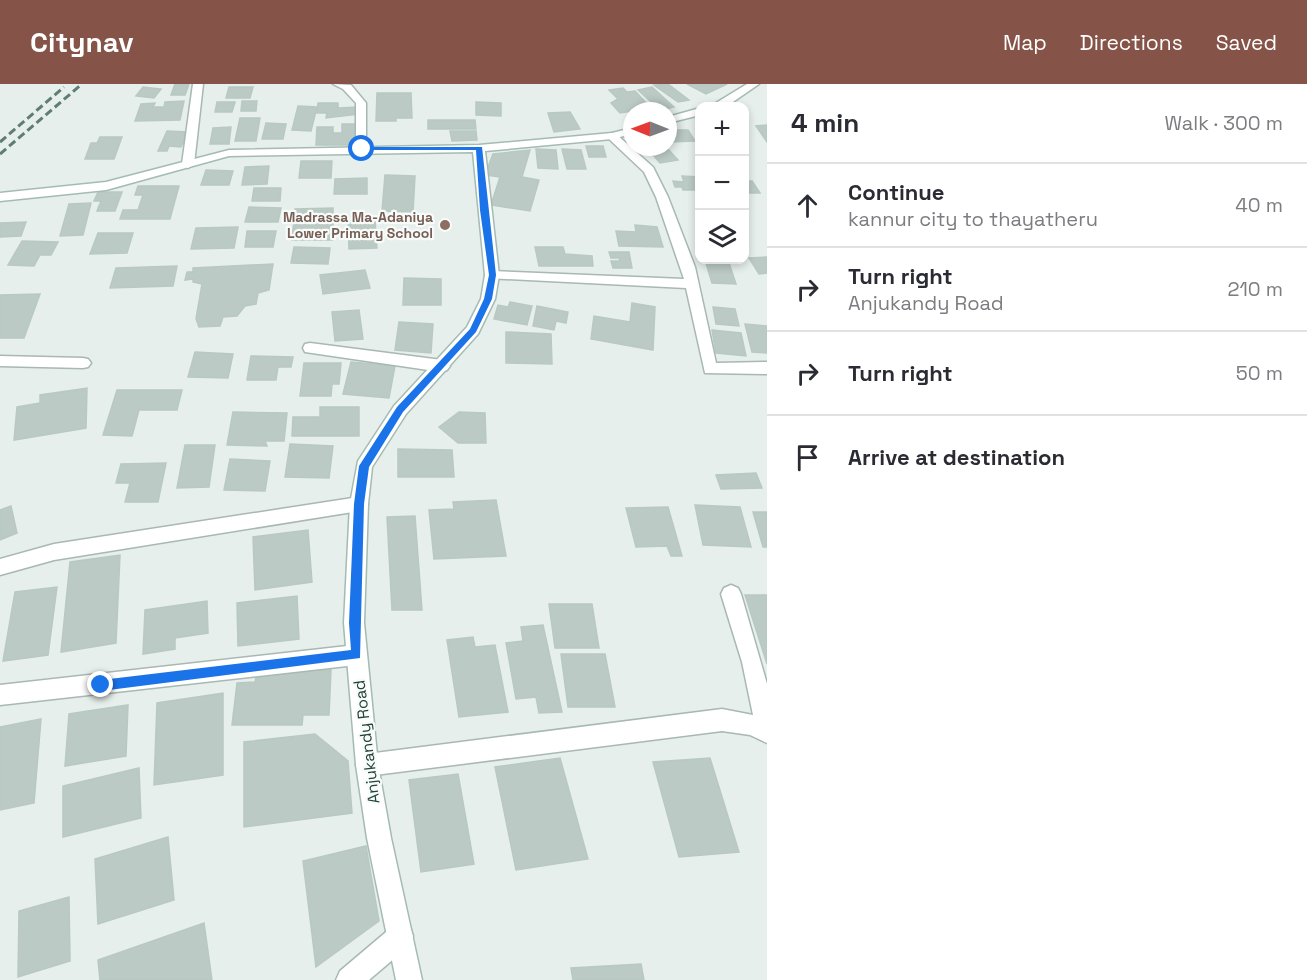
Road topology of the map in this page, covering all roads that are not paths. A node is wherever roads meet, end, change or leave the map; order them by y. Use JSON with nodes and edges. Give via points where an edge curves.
{"nodes":[{"id":1,"x":198,"y":84,"type":"edge"},
{"id":2,"x":338,"y":84,"type":"edge"},
{"id":3,"x":754,"y":84,"type":"edge"},
{"id":4,"x":726,"y":102,"type":"edge"},
{"id":5,"x":695,"y":112,"type":"edge"},
{"id":6,"x":677,"y":117,"type":"edge"},
{"id":7,"x":623,"y":133,"type":"edge"},
{"id":8,"x":612,"y":136,"type":"junction"},
{"id":9,"x":479,"y":148,"type":"junction"},
{"id":10,"x":362,"y":149,"type":"junction"},
{"id":11,"x":188,"y":164,"type":"junction"},
{"id":12,"x":0,"y":197,"type":"edge"},
{"id":13,"x":492,"y":275,"type":"junction"},
{"id":14,"x":691,"y":284,"type":"junction"},
{"id":15,"x":310,"y":348,"type":"dead end"},
{"id":16,"x":0,"y":361,"type":"edge"},
{"id":17,"x":83,"y":363,"type":"dead end"},
{"id":18,"x":442,"y":366,"type":"junction"},
{"id":19,"x":767,"y":368,"type":"edge"},
{"id":20,"x":359,"y":504,"type":"junction"},
{"id":21,"x":0,"y":567,"type":"edge"},
{"id":22,"x":731,"y":594,"type":"dead end"},
{"id":23,"x":356,"y":655,"type":"junction"},
{"id":24,"x":0,"y":695,"type":"edge"},
{"id":25,"x":767,"y":732,"type":"edge"},
{"id":26,"x":367,"y":765,"type":"junction"},
{"id":27,"x":401,"y":936,"type":"junction"},
{"id":28,"x":349,"y":980,"type":"edge"},
{"id":29,"x":409,"y":980,"type":"edge"}],
"edges":[{"from":1,"to":11,"type":"street"},
{"from":2,"to":10,"type":"street","via":[[347,87],[361,103]]},
{"from":3,"to":4,"type":"street"},
{"from":5,"to":6,"type":"street"},
{"from":7,"to":8,"type":"street"},
{"from":8,"to":9,"type":"street"},
{"from":8,"to":14,"type":"street","via":[[649,170],[688,267]]},
{"from":9,"to":10,"type":"street"},
{"from":9,"to":13,"type":"street","name":"Anjukandy Road"},
{"from":10,"to":11,"type":"street","via":[[229,153]]},
{"from":11,"to":12,"type":"street","via":[[106,186]]},
{"from":13,"to":14,"type":"street"},
{"from":13,"to":18,"type":"street","name":"Anjukandy Road","via":[[488,299],[473,330]]},
{"from":14,"to":19,"type":"street","via":[[710,369]]},
{"from":15,"to":18,"type":"street"},
{"from":16,"to":17,"type":"street"},
{"from":18,"to":20,"type":"street","name":"Anjukandy Road","via":[[400,410],[364,466]]},
{"from":20,"to":21,"type":"street","via":[[54,552]]},
{"from":20,"to":23,"type":"street","name":"Anjukandy Road"},
{"from":22,"to":25,"type":"street","via":[[752,662]]},
{"from":23,"to":24,"type":"street"},
{"from":23,"to":26,"type":"street","name":"Anjukandy Road"},
{"from":25,"to":26,"type":"street","via":[[722,720]]},
{"from":26,"to":27,"type":"street","name":"Anjukandy Road"},
{"from":27,"to":28,"type":"street"},
{"from":27,"to":29,"type":"street","name":"Anjukandy Road"}]}
